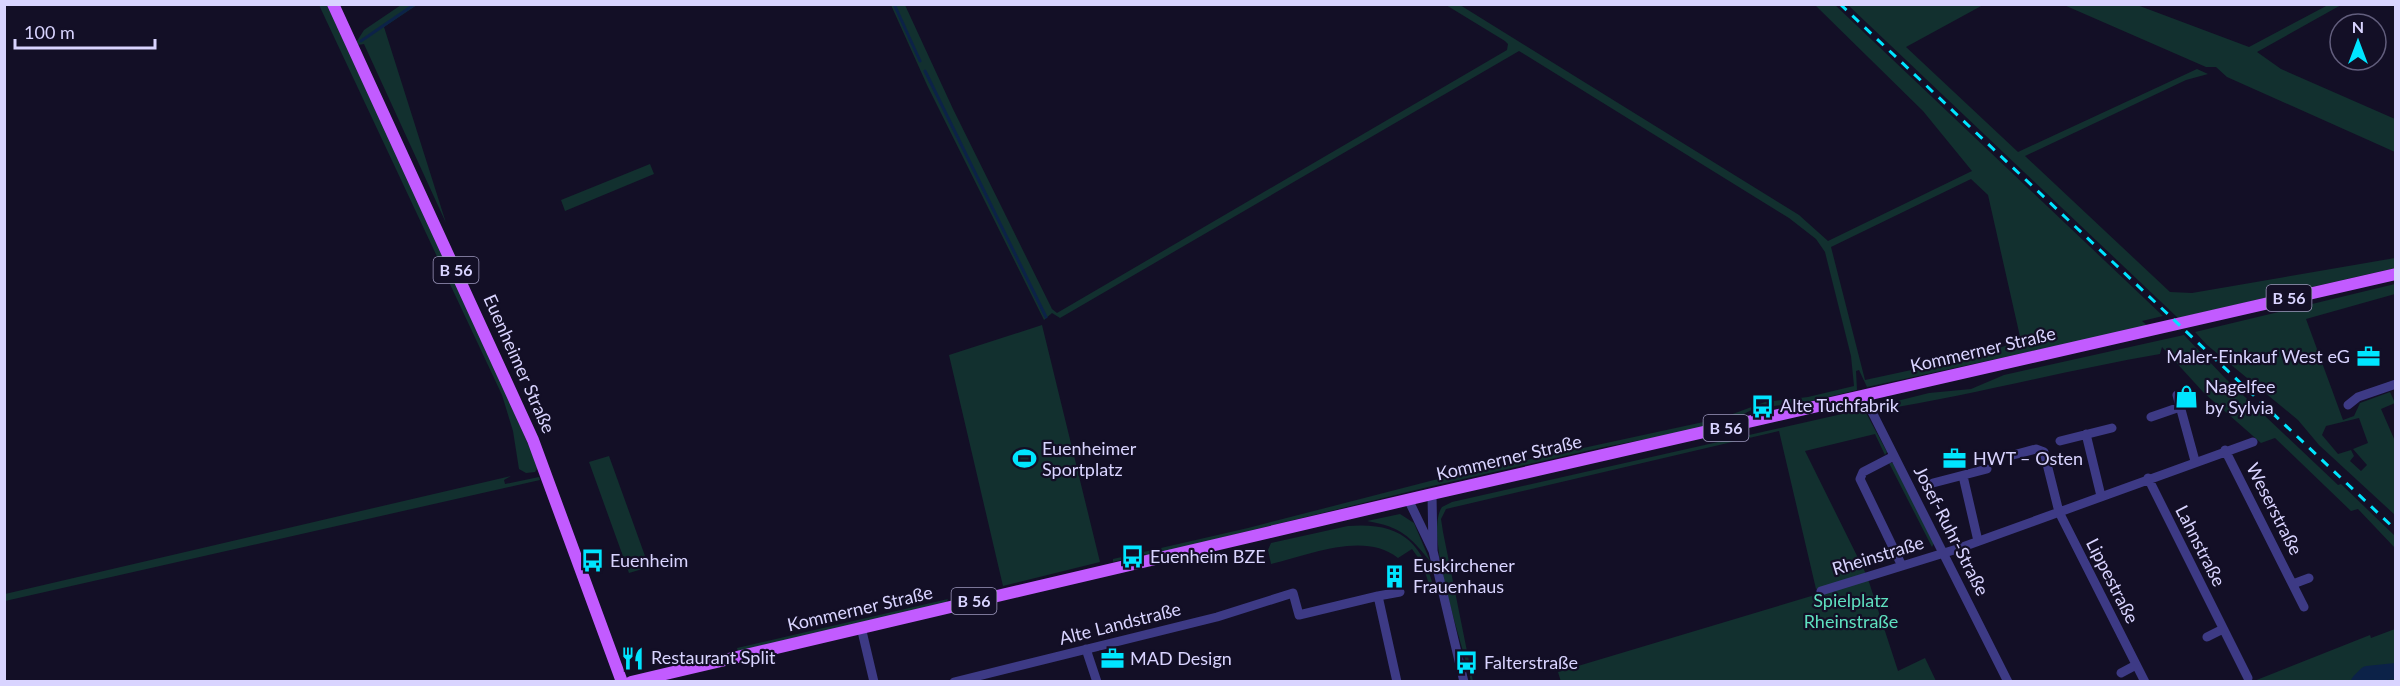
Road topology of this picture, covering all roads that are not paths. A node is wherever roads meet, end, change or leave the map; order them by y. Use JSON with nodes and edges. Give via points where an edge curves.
{"nodes":[{"id":1,"x":333,"y":4,"type":"edge"},
{"id":2,"x":2396,"y":274,"type":"edge"},
{"id":3,"x":2396,"y":384,"type":"edge"},
{"id":4,"x":2177,"y":394,"type":"dead end"},
{"id":5,"x":1864,"y":396,"type":"junction"},
{"id":6,"x":2348,"y":405,"type":"dead end"},
{"id":7,"x":2180,"y":407,"type":"junction"},
{"id":8,"x":2151,"y":417,"type":"dead end"},
{"id":9,"x":2112,"y":428,"type":"dead end"},
{"id":10,"x":2086,"y":434,"type":"junction"},
{"id":11,"x":2060,"y":441,"type":"dead end"},
{"id":12,"x":2253,"y":442,"type":"dead end"},
{"id":13,"x":2225,"y":450,"type":"junction"},
{"id":14,"x":2013,"y":455,"type":"dead end"},
{"id":15,"x":1894,"y":456,"type":"junction"},
{"id":16,"x":2194,"y":461,"type":"junction"},
{"id":17,"x":1987,"y":469,"type":"dead end"},
{"id":18,"x":1963,"y":476,"type":"junction"},
{"id":19,"x":2148,"y":478,"type":"junction"},
{"id":20,"x":1933,"y":483,"type":"dead end"},
{"id":21,"x":1432,"y":494,"type":"junction"},
{"id":22,"x":2100,"y":496,"type":"junction"},
{"id":23,"x":1408,"y":499,"type":"junction"},
{"id":24,"x":2059,"y":512,"type":"junction"},
{"id":25,"x":1978,"y":541,"type":"junction"},
{"id":26,"x":1433,"y":551,"type":"junction"},
{"id":27,"x":1944,"y":553,"type":"junction"},
{"id":28,"x":1902,"y":566,"type":"junction"},
{"id":29,"x":2310,"y":578,"type":"dead end"},
{"id":30,"x":2293,"y":584,"type":"junction"},
{"id":31,"x":1821,"y":591,"type":"dead end"},
{"id":32,"x":1400,"y":592,"type":"dead end"},
{"id":33,"x":1378,"y":596,"type":"junction"},
{"id":34,"x":2304,"y":607,"type":"dead end"},
{"id":35,"x":861,"y":627,"type":"junction"},
{"id":36,"x":2223,"y":629,"type":"junction"},
{"id":37,"x":2207,"y":637,"type":"dead end"},
{"id":38,"x":1086,"y":649,"type":"junction"},
{"id":39,"x":2136,"y":665,"type":"junction"},
{"id":40,"x":2121,"y":673,"type":"dead end"},
{"id":41,"x":2248,"y":678,"type":"dead end"},
{"id":42,"x":622,"y":681,"type":"edge"},
{"id":43,"x":631,"y":681,"type":"edge"},
{"id":44,"x":874,"y":681,"type":"edge"},
{"id":45,"x":954,"y":681,"type":"edge"},
{"id":46,"x":1097,"y":681,"type":"edge"},
{"id":47,"x":1397,"y":681,"type":"edge"},
{"id":48,"x":1464,"y":681,"type":"edge"},
{"id":49,"x":2008,"y":681,"type":"edge"},
{"id":50,"x":2145,"y":681,"type":"edge"}],
"edges":[{"from":1,"to":42,"type":"main road","name":"Euenheimer Straße","number":"B 56","via":[[533,440]]},
{"from":2,"to":5,"type":"main road","name":"Kommerner Straße","number":"B 56"},
{"from":3,"to":6,"type":"street","via":[[2358,397]]},
{"from":4,"to":7,"type":"street"},
{"from":5,"to":15,"type":"street","name":"Josef-Ruhr-Straße"},
{"from":5,"to":21,"type":"main road","name":"Kommerner Straße","number":"B 56"},
{"from":7,"to":8,"type":"street"},
{"from":7,"to":16,"type":"street"},
{"from":9,"to":10,"type":"street"},
{"from":10,"to":11,"type":"street"},
{"from":10,"to":22,"type":"street"},
{"from":12,"to":13,"type":"street","name":"Rheinstraße"},
{"from":13,"to":16,"type":"street","name":"Rheinstraße"},
{"from":13,"to":30,"type":"street","name":"Weserstraße"},
{"from":14,"to":24,"type":"street","via":[[2036,449],[2044,452]]},
{"from":15,"to":27,"type":"street","name":"Josef-Ruhr-Straße"},
{"from":15,"to":28,"type":"street","via":[[1863,472],[1860,479]]},
{"from":16,"to":19,"type":"street","name":"Rheinstraße"},
{"from":17,"to":18,"type":"street"},
{"from":18,"to":20,"type":"street"},
{"from":18,"to":25,"type":"street"},
{"from":19,"to":22,"type":"street","name":"Rheinstraße"},
{"from":19,"to":36,"type":"street","name":"Lahnstraße"},
{"from":21,"to":23,"type":"main road","name":"Kommerner Straße","number":"B 56"},
{"from":21,"to":26,"type":"street"},
{"from":22,"to":24,"type":"street","name":"Rheinstraße"},
{"from":23,"to":26,"type":"street"},
{"from":23,"to":35,"type":"main road","name":"Kommerner Straße","number":"B 56"},
{"from":24,"to":25,"type":"street","name":"Rheinstraße"},
{"from":24,"to":39,"type":"street","name":"Lippestraße"},
{"from":25,"to":27,"type":"street","name":"Rheinstraße"},
{"from":26,"to":48,"type":"street"},
{"from":27,"to":28,"type":"street","name":"Rheinstraße"},
{"from":27,"to":49,"type":"street","name":"Josef-Ruhr-Straße"},
{"from":28,"to":31,"type":"street","name":"Rheinstraße"},
{"from":29,"to":30,"type":"street","name":"Weserstraße"},
{"from":30,"to":34,"type":"street","name":"Weserstraße"},
{"from":32,"to":33,"type":"street"},
{"from":33,"to":38,"type":"street","name":"Alte Landstraße","via":[[1299,615],[1293,593],[1217,617]]},
{"from":33,"to":47,"type":"street"},
{"from":35,"to":43,"type":"main road","name":"Kommerner Straße","number":"B 56"},
{"from":35,"to":44,"type":"street"},
{"from":36,"to":37,"type":"street"},
{"from":36,"to":41,"type":"street","name":"Lahnstraße"},
{"from":38,"to":45,"type":"street","name":"Alte Landstraße"},
{"from":38,"to":46,"type":"street"},
{"from":39,"to":40,"type":"street"},
{"from":39,"to":50,"type":"street","name":"Lippestraße"}]}
